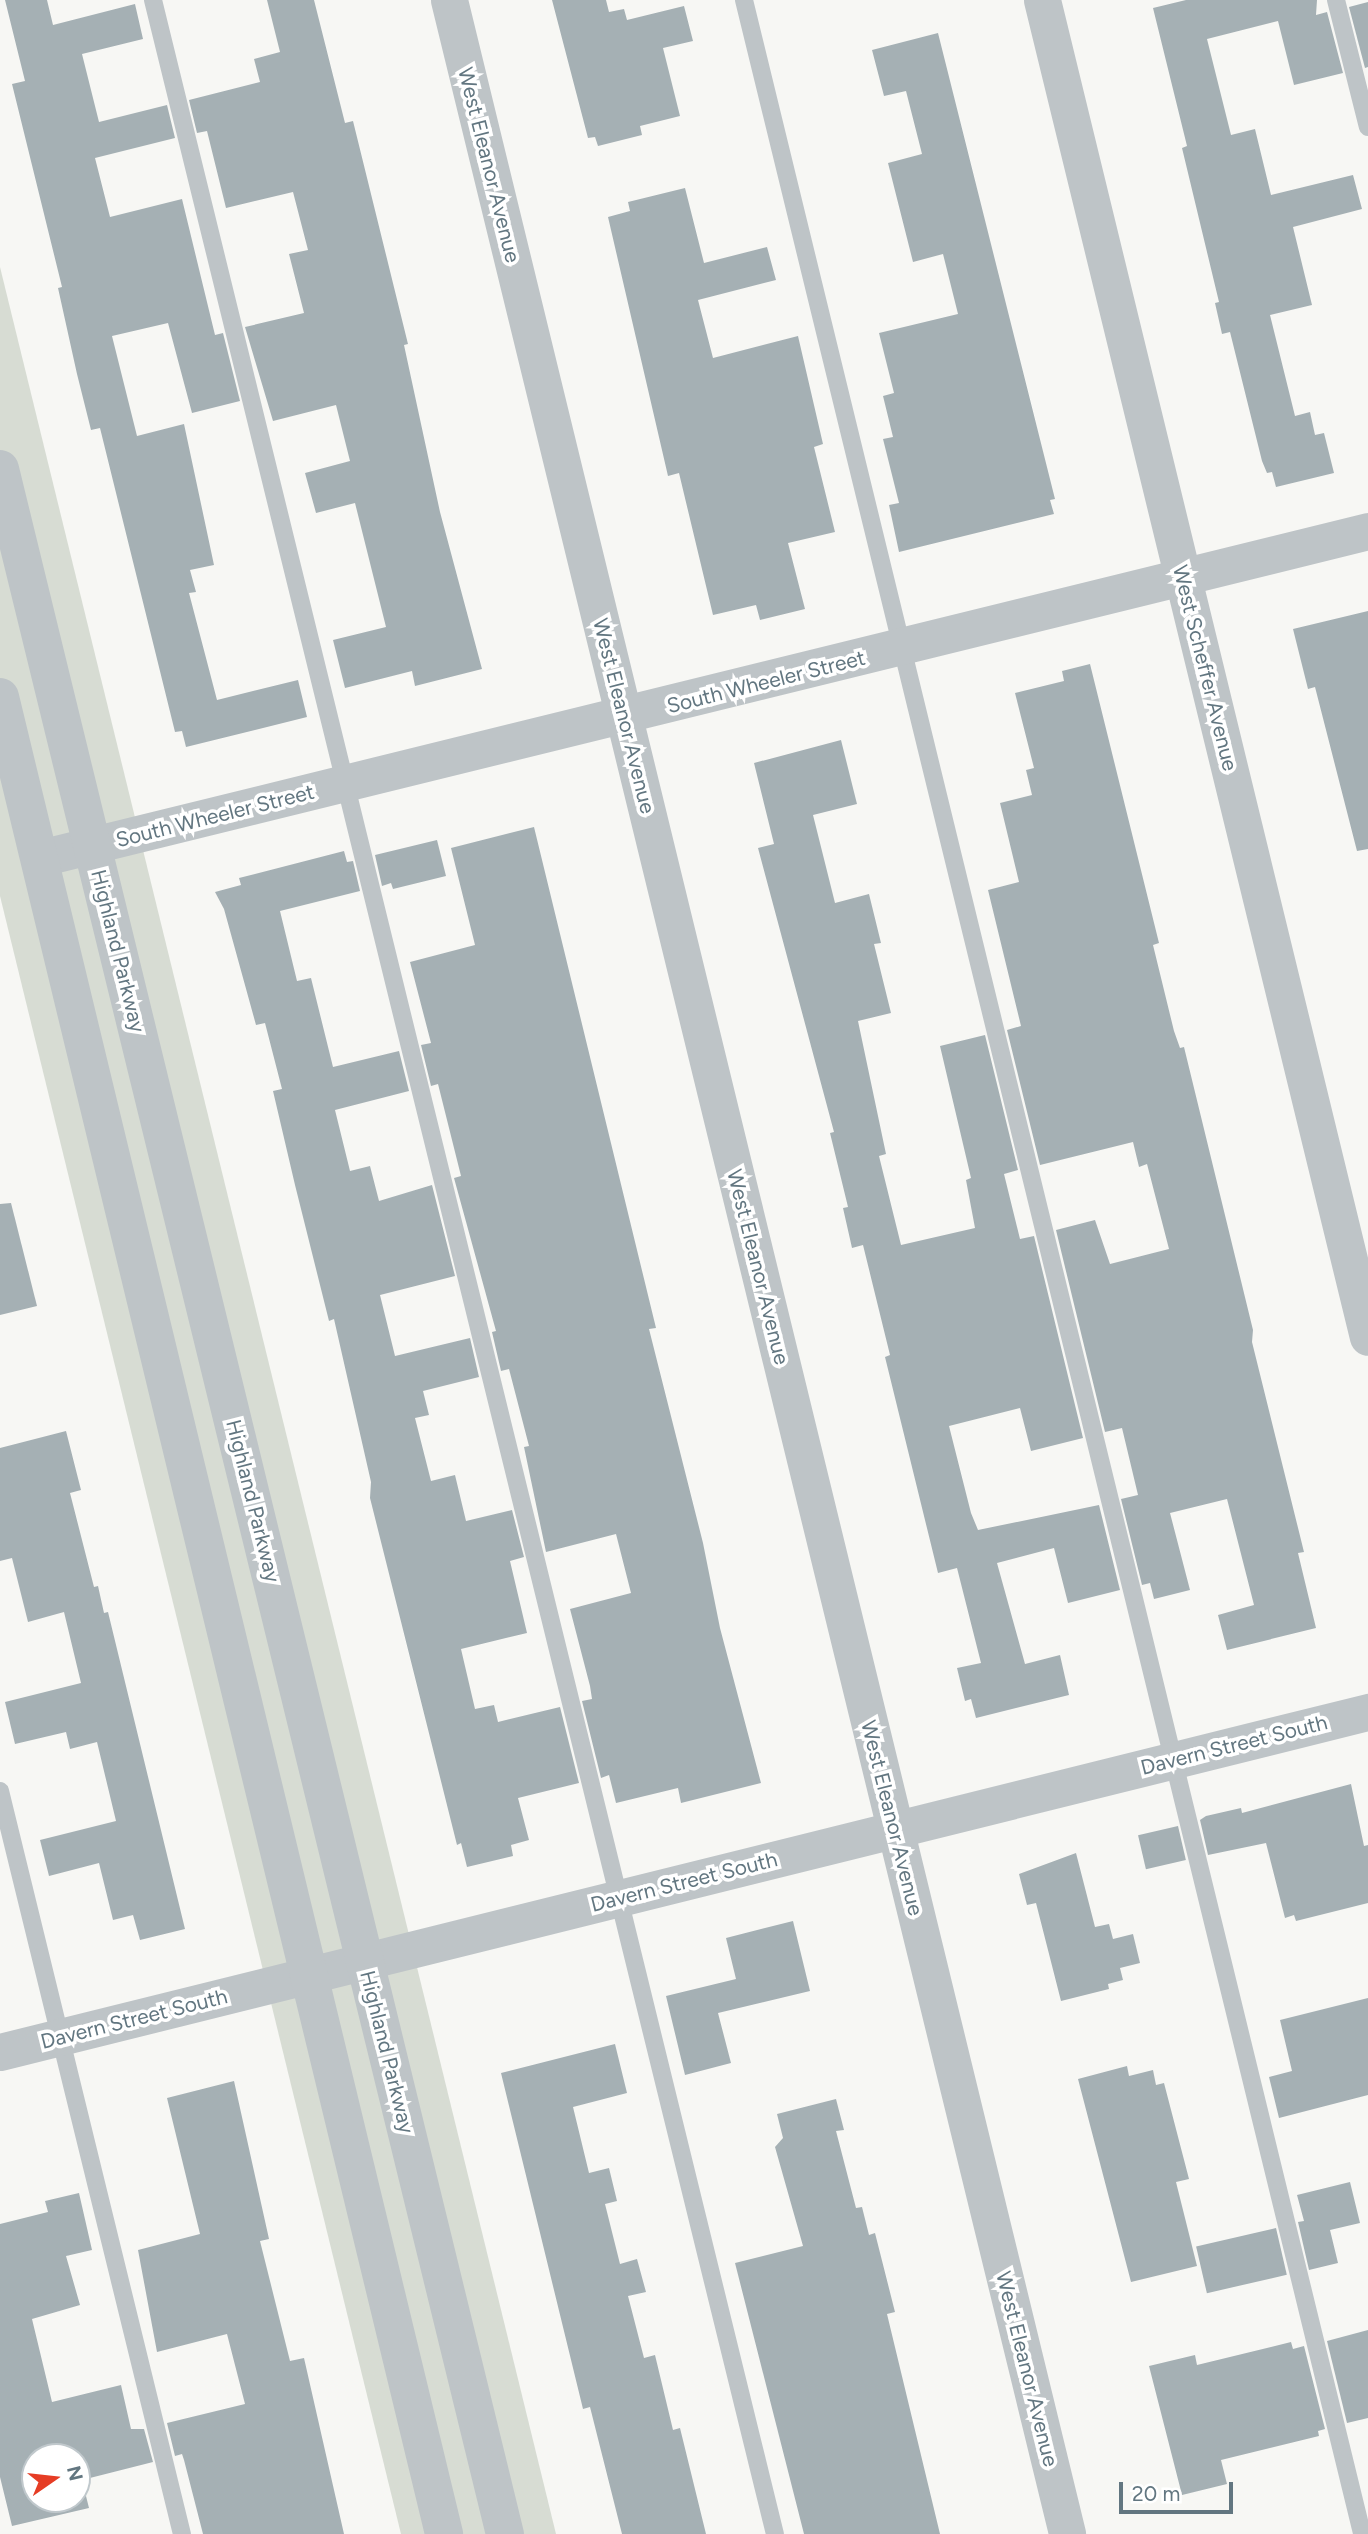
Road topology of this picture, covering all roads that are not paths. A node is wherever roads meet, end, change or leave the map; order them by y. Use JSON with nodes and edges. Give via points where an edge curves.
{"nodes":[{"id":1,"x":153,"y":0,"type":"edge"},
{"id":2,"x":449,"y":0,"type":"edge"},
{"id":3,"x":744,"y":0,"type":"edge"},
{"id":4,"x":1042,"y":0,"type":"edge"},
{"id":5,"x":1336,"y":0,"type":"edge"},
{"id":6,"x":1368,"y":127,"type":"edge"},
{"id":7,"x":0,"y":469,"type":"edge"},
{"id":8,"x":1368,"y":531,"type":"edge"},
{"id":9,"x":1182,"y":578,"type":"junction"},
{"id":10,"x":903,"y":648,"type":"junction"},
{"id":11,"x":0,"y":697,"type":"edge"},
{"id":12,"x":624,"y":717,"type":"junction"},
{"id":13,"x":345,"y":785,"type":"junction"},
{"id":14,"x":92,"y":845,"type":"junction"},
{"id":15,"x":40,"y":858,"type":"junction"},
{"id":16,"x":1368,"y":1337,"type":"edge"},
{"id":17,"x":1368,"y":1712,"type":"edge"},
{"id":18,"x":1176,"y":1759,"type":"junction"},
{"id":19,"x":0,"y":1791,"type":"edge"},
{"id":20,"x":895,"y":1829,"type":"junction"},
{"id":21,"x":620,"y":1898,"type":"junction"},
{"id":22,"x":365,"y":1961,"type":"junction"},
{"id":23,"x":308,"y":1976,"type":"junction"},
{"id":24,"x":60,"y":2038,"type":"junction"},
{"id":25,"x":0,"y":2052,"type":"edge"},
{"id":26,"x":182,"y":2534,"type":"edge"},
{"id":27,"x":443,"y":2534,"type":"edge"},
{"id":28,"x":505,"y":2534,"type":"edge"},
{"id":29,"x":775,"y":2534,"type":"edge"},
{"id":30,"x":1067,"y":2534,"type":"edge"},
{"id":31,"x":1362,"y":2534,"type":"edge"}],
"edges":[{"from":1,"to":13,"type":"lane"},
{"from":2,"to":12,"type":"street","name":"West Eleanor Avenue"},
{"from":3,"to":10,"type":"lane"},
{"from":4,"to":9,"type":"street","name":"West Scheffer Avenue"},
{"from":5,"to":6,"type":"lane"},
{"from":7,"to":14,"type":"street","name":"Highland Parkway"},
{"from":8,"to":9,"type":"street","name":"South Wheeler Street"},
{"from":9,"to":10,"type":"street","name":"South Wheeler Street"},
{"from":9,"to":16,"type":"street","name":"West Scheffer Avenue"},
{"from":10,"to":12,"type":"street","name":"South Wheeler Street"},
{"from":10,"to":18,"type":"lane"},
{"from":11,"to":15,"type":"street"},
{"from":12,"to":13,"type":"street","name":"South Wheeler Street"},
{"from":12,"to":20,"type":"street","name":"West Eleanor Avenue"},
{"from":13,"to":14,"type":"street","name":"South Wheeler Street"},
{"from":13,"to":21,"type":"lane"},
{"from":14,"to":15,"type":"street","name":"South Wheeler Street"},
{"from":14,"to":22,"type":"street","name":"Highland Parkway"},
{"from":15,"to":23,"type":"street"},
{"from":17,"to":18,"type":"street","name":"Davern Street South"},
{"from":18,"to":20,"type":"street","name":"Davern Street South"},
{"from":18,"to":31,"type":"lane"},
{"from":19,"to":24,"type":"lane"},
{"from":20,"to":21,"type":"street","name":"Davern Street South"},
{"from":20,"to":30,"type":"street","name":"West Eleanor Avenue"},
{"from":21,"to":22,"type":"street","name":"Davern Street South"},
{"from":21,"to":29,"type":"lane"},
{"from":22,"to":23,"type":"street","name":"Davern Street South"},
{"from":22,"to":28,"type":"street","name":"Highland Parkway"},
{"from":23,"to":24,"type":"street","name":"Davern Street South"},
{"from":23,"to":27,"type":"street"},
{"from":24,"to":25,"type":"street","name":"Davern Street South"},
{"from":24,"to":26,"type":"lane"}]}
